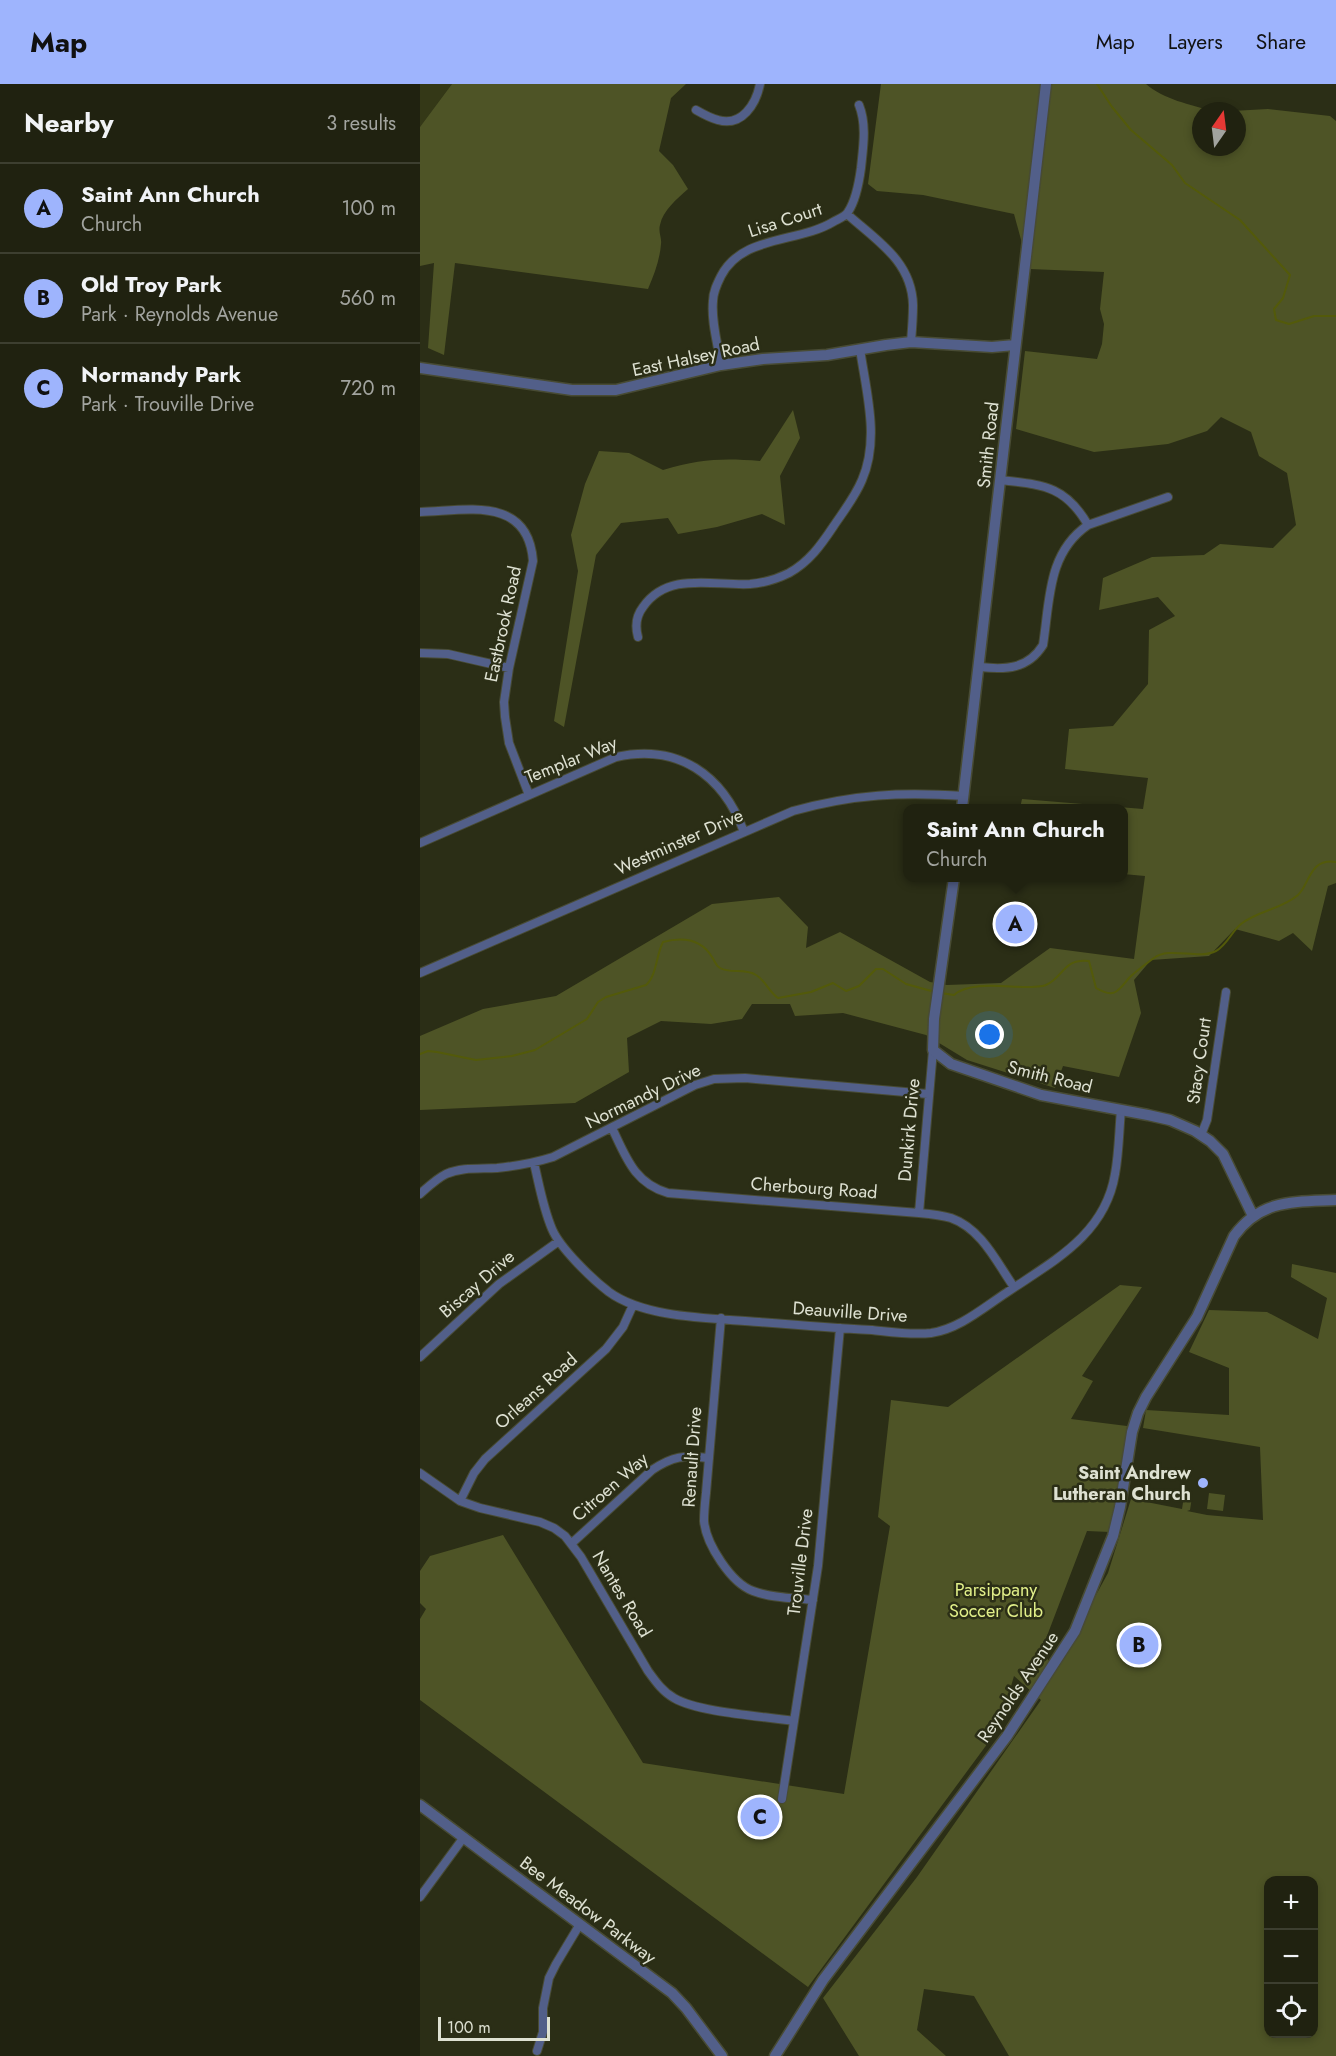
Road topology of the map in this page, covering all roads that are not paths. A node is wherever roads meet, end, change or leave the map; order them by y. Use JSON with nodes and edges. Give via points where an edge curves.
{"nodes":[{"id":1,"x":760,"y":84,"type":"edge"},
{"id":2,"x":1046,"y":84,"type":"edge"},
{"id":3,"x":859,"y":105,"type":"dead end"},
{"id":4,"x":696,"y":110,"type":"dead end"},
{"id":5,"x":847,"y":214,"type":"junction"},
{"id":6,"x":911,"y":342,"type":"junction"},
{"id":7,"x":1015,"y":345,"type":"junction"},
{"id":8,"x":860,"y":349,"type":"junction"},
{"id":9,"x":721,"y":365,"type":"junction"},
{"id":10,"x":420,"y":368,"type":"edge"},
{"id":11,"x":1001,"y":480,"type":"junction"},
{"id":12,"x":1168,"y":497,"type":"dead end"},
{"id":13,"x":420,"y":512,"type":"edge"},
{"id":14,"x":1088,"y":525,"type":"junction"},
{"id":15,"x":638,"y":637,"type":"dead end"},
{"id":16,"x":420,"y":653,"type":"edge"},
{"id":17,"x":980,"y":667,"type":"junction"},
{"id":18,"x":509,"y":668,"type":"junction"},
{"id":19,"x":529,"y":795,"type":"junction"},
{"id":20,"x":964,"y":796,"type":"junction"},
{"id":21,"x":963,"y":804,"type":"edge"},
{"id":22,"x":744,"y":832,"type":"junction"},
{"id":23,"x":420,"y":843,"type":"edge"},
{"id":24,"x":953,"y":882,"type":"edge"},
{"id":25,"x":420,"y":974,"type":"edge"},
{"id":26,"x":1226,"y":992,"type":"dead end"},
{"id":27,"x":933,"y":1050,"type":"junction"},
{"id":28,"x":928,"y":1094,"type":"junction"},
{"id":29,"x":1121,"y":1110,"type":"junction"},
{"id":30,"x":612,"y":1128,"type":"junction"},
{"id":31,"x":1201,"y":1135,"type":"junction"},
{"id":32,"x":534,"y":1163,"type":"junction"},
{"id":33,"x":420,"y":1194,"type":"edge"},
{"id":34,"x":1336,"y":1200,"type":"edge"},
{"id":35,"x":919,"y":1213,"type":"junction"},
{"id":36,"x":1253,"y":1216,"type":"junction"},
{"id":37,"x":559,"y":1241,"type":"junction"},
{"id":38,"x":1014,"y":1287,"type":"junction"},
{"id":39,"x":633,"y":1305,"type":"junction"},
{"id":40,"x":721,"y":1318,"type":"junction"},
{"id":41,"x":840,"y":1328,"type":"junction"},
{"id":42,"x":420,"y":1357,"type":"edge"},
{"id":43,"x":708,"y":1458,"type":"junction"},
{"id":44,"x":420,"y":1473,"type":"edge"},
{"id":45,"x":460,"y":1501,"type":"junction"},
{"id":46,"x":572,"y":1543,"type":"junction"},
{"id":47,"x":813,"y":1600,"type":"junction"},
{"id":48,"x":794,"y":1721,"type":"junction"},
{"id":49,"x":782,"y":1799,"type":"dead end"},
{"id":50,"x":420,"y":1805,"type":"edge"},
{"id":51,"x":464,"y":1837,"type":"junction"},
{"id":52,"x":420,"y":1897,"type":"edge"},
{"id":53,"x":580,"y":1924,"type":"junction"},
{"id":54,"x":537,"y":2051,"type":"dead end"},
{"id":55,"x":722,"y":2056,"type":"edge"},
{"id":56,"x":775,"y":2056,"type":"edge"}],
"edges":[{"from":1,"to":4,"type":"street","via":[[754,105],[735,120],[720,121]]},
{"from":2,"to":7,"type":"street","name":"Smith Road"},
{"from":3,"to":5,"type":"street","name":"Lisa Court","via":[[864,129],[861,165]]},
{"from":5,"to":6,"type":"street","via":[[896,256],[903,268],[913,303]]},
{"from":5,"to":9,"type":"street","name":"Lisa Court","via":[[808,234],[745,251],[731,261],[716,286],[713,301]]},
{"from":6,"to":7,"type":"street","name":"East Halsey Road"},
{"from":6,"to":8,"type":"street","name":"East Halsey Road"},
{"from":7,"to":11,"type":"street","name":"Smith Road"},
{"from":8,"to":9,"type":"street","name":"East Halsey Road"},
{"from":8,"to":15,"type":"street","via":[[871,426],[870,457],[857,491],[819,548],[805,563],[770,580],[748,584],[684,582],[665,589],[639,613]]},
{"from":9,"to":10,"type":"street","name":"East Halsey Road","via":[[633,387],[600,391]]},
{"from":11,"to":14,"type":"street","via":[[1053,489],[1068,498]]},
{"from":11,"to":17,"type":"street","name":"Smith Road"},
{"from":12,"to":14,"type":"street"},
{"from":13,"to":18,"type":"street","name":"Eastbrook Road","via":[[496,511],[510,518],[527,537],[533,561]]},
{"from":14,"to":17,"type":"street","via":[[1061,554],[1053,572],[1043,645],[1038,653],[1018,666]]},
{"from":16,"to":18,"type":"street","via":[[448,654]]},
{"from":17,"to":20,"type":"street","name":"Smith Road"},
{"from":18,"to":19,"type":"street","name":"Eastbrook Road","via":[[504,702],[507,733]]},
{"from":19,"to":22,"type":"street","name":"Templar Way","via":[[616,757],[662,756],[691,765],[708,776],[729,799]]},
{"from":19,"to":23,"type":"street","name":"Templar Way"},
{"from":20,"to":21,"type":"street","name":"Smith Road"},
{"from":20,"to":22,"type":"street","name":"Westminster Drive","via":[[894,794],[845,798],[793,811]]},
{"from":22,"to":25,"type":"street","name":"Westminster Drive"},
{"from":24,"to":27,"type":"street"},
{"from":26,"to":31,"type":"street","name":"Stacy Court","via":[[1207,1120]]},
{"from":27,"to":28,"type":"street","name":"Dunkirk Drive"},
{"from":27,"to":29,"type":"street","name":"Smith Road","via":[[951,1064],[1041,1095]]},
{"from":28,"to":30,"type":"street","name":"Normandy Drive","via":[[725,1078],[695,1085]]},
{"from":28,"to":35,"type":"street","name":"Dunkirk Drive"},
{"from":29,"to":31,"type":"street","name":"Smith Road","via":[[1170,1120]]},
{"from":29,"to":38,"type":"street","name":"Deauville Drive","via":[[1116,1173],[1101,1215],[1073,1247]]},
{"from":30,"to":32,"type":"street","name":"Normandy Drive"},
{"from":30,"to":35,"type":"street","name":"Cherbourg Road","via":[[634,1172],[649,1185],[668,1193]]},
{"from":31,"to":36,"type":"street","name":"Smith Road","via":[[1223,1154]]},
{"from":32,"to":33,"type":"street","name":"Normandy Drive","via":[[446,1174]]},
{"from":32,"to":37,"type":"street","name":"Deauville Drive","via":[[547,1214]]},
{"from":34,"to":36,"type":"street","name":"Reynolds Avenue","via":[[1273,1206]]},
{"from":35,"to":38,"type":"street","name":"Cherbourg Road","via":[[952,1219],[972,1229]]},
{"from":36,"to":56,"type":"street","name":"Reynolds Avenue","via":[[1234,1236],[1197,1317],[1138,1413],[1131,1432],[1113,1536],[1075,1630],[1007,1736],[828,1972]]},
{"from":37,"to":39,"type":"street","name":"Deauville Drive","via":[[600,1284]]},
{"from":37,"to":42,"type":"street","name":"Biscay Drive","via":[[499,1284]]},
{"from":38,"to":41,"type":"street","name":"Deauville Drive","via":[[963,1322],[941,1331],[918,1334]]},
{"from":39,"to":40,"type":"street","name":"Deauville Drive","via":[[646,1310]]},
{"from":39,"to":45,"type":"street","name":"Orleans Road","via":[[615,1340],[485,1459]]},
{"from":40,"to":41,"type":"street","name":"Deauville Drive"},
{"from":40,"to":43,"type":"street","name":"Renault Drive"},
{"from":41,"to":47,"type":"street","name":"Trouville Drive"},
{"from":43,"to":46,"type":"street","name":"Citroen Way","via":[[690,1456],[663,1462]]},
{"from":43,"to":47,"type":"street","name":"Renault Drive","via":[[704,1521],[729,1572],[741,1585],[760,1593]]},
{"from":44,"to":45,"type":"street","name":"Nantes Road"},
{"from":45,"to":46,"type":"street","name":"Nantes Road","via":[[540,1522]]},
{"from":46,"to":48,"type":"street","name":"Nantes Road","via":[[648,1671],[665,1692],[686,1704]]},
{"from":47,"to":48,"type":"street","name":"Trouville Drive"},
{"from":48,"to":49,"type":"street","name":"Trouville Drive"},
{"from":50,"to":51,"type":"street","name":"Bee Meadow Parkway"},
{"from":51,"to":52,"type":"street"},
{"from":51,"to":53,"type":"street","name":"Bee Meadow Parkway"},
{"from":53,"to":54,"type":"street","via":[[549,1978]]},
{"from":53,"to":55,"type":"street","name":"Bee Meadow Parkway","via":[[680,2000]]}]}
